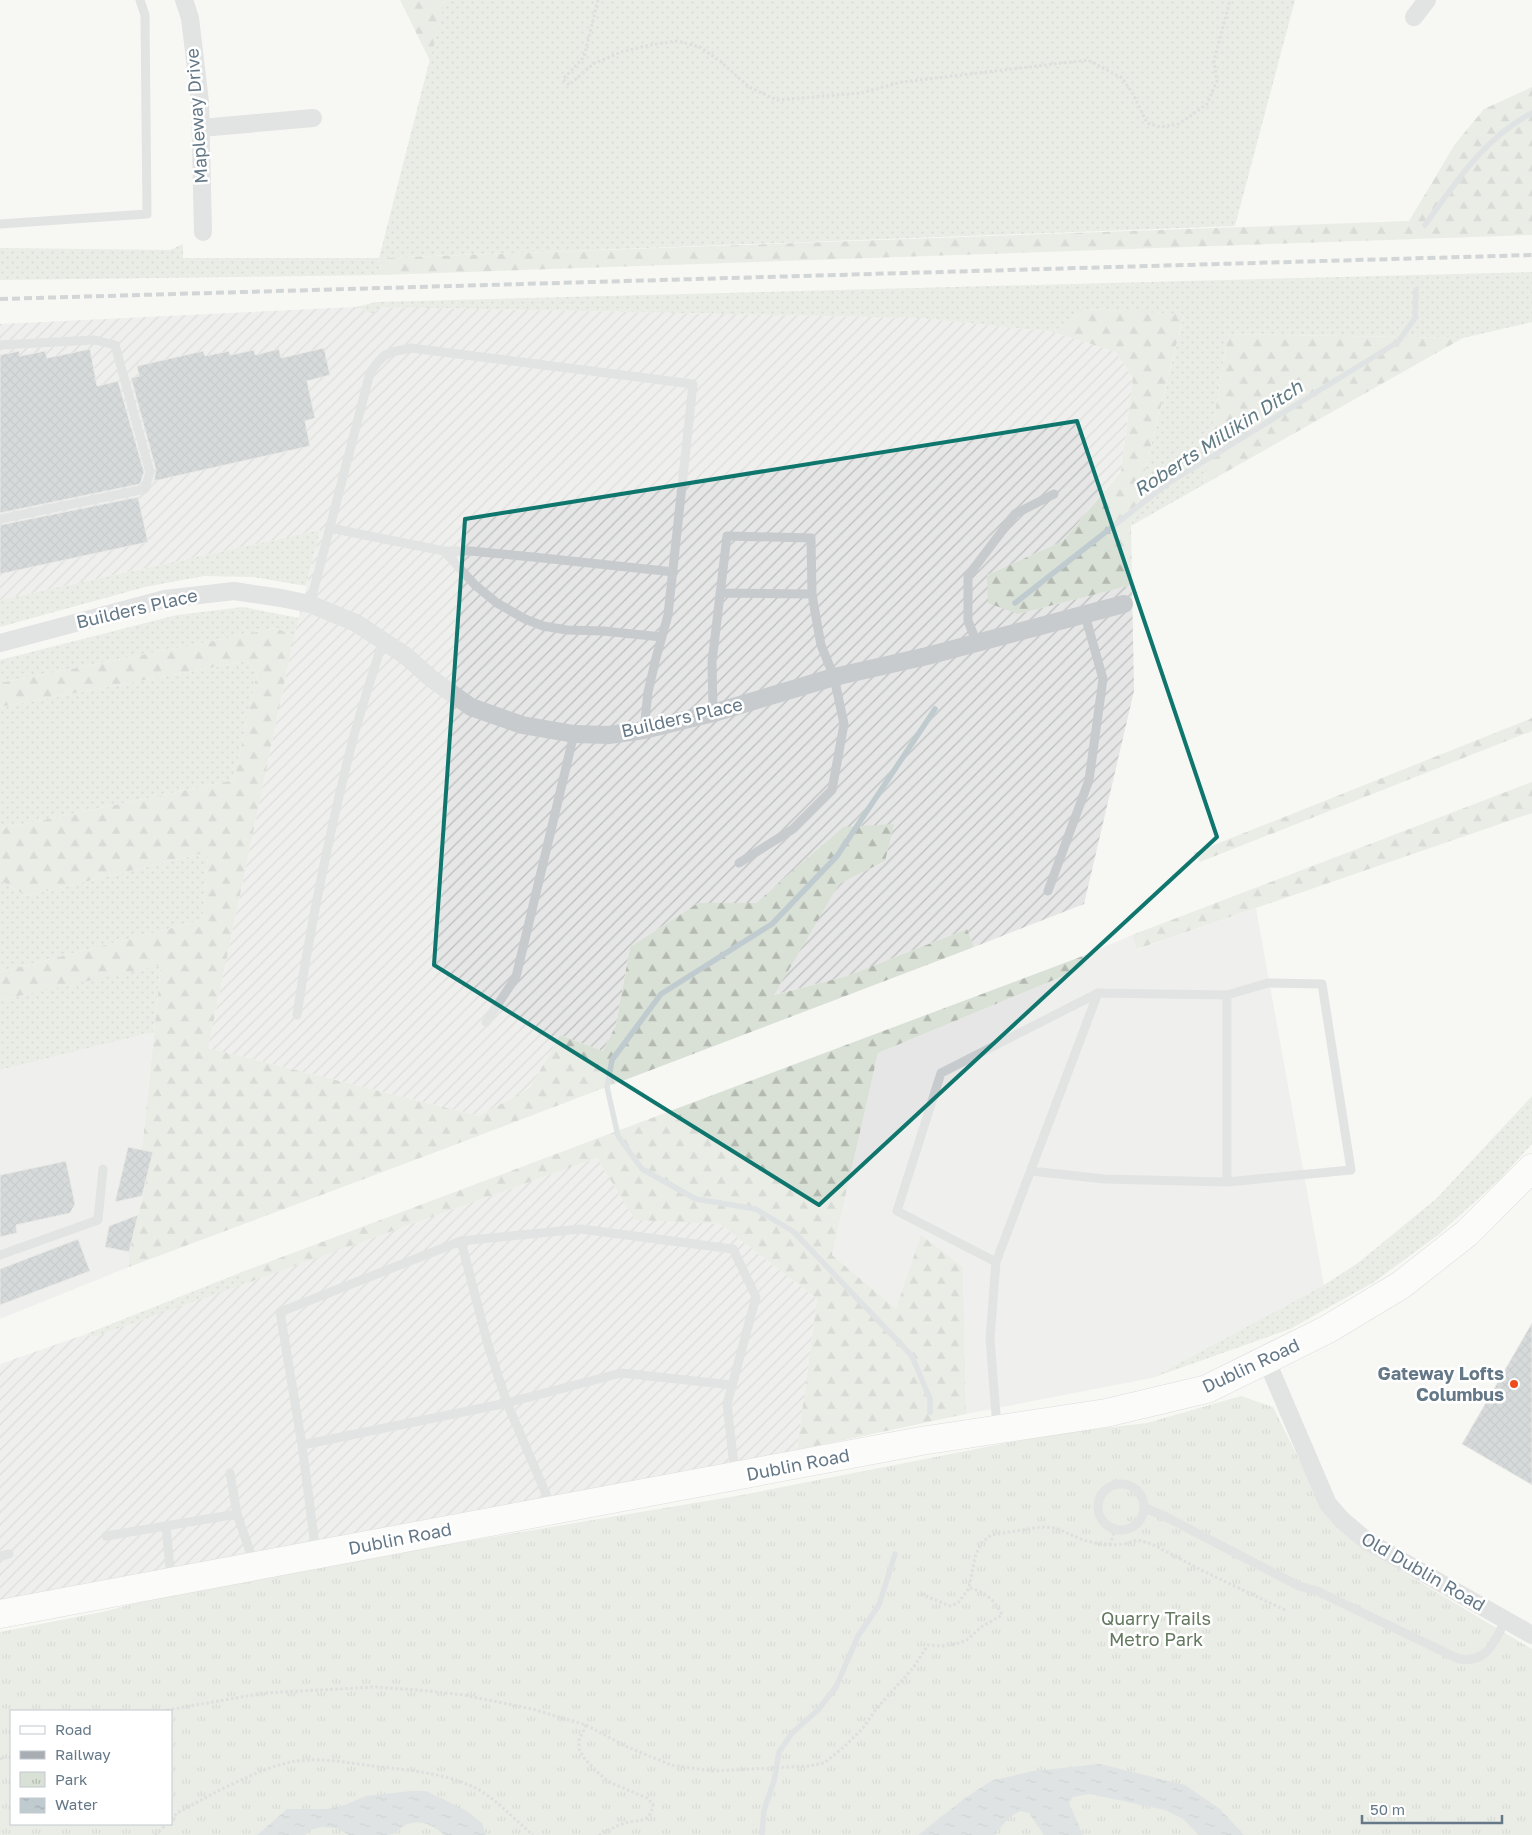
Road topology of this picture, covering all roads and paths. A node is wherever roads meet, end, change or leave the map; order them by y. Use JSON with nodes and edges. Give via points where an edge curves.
{"nodes":[{"id":1,"x":140,"y":0,"type":"edge"},
{"id":2,"x":184,"y":0,"type":"edge"},
{"id":3,"x":598,"y":0,"type":"edge"},
{"id":4,"x":1230,"y":0,"type":"edge"},
{"id":5,"x":1428,"y":0,"type":"edge"},
{"id":6,"x":1414,"y":17,"type":"dead end"},
{"id":7,"x":313,"y":118,"type":"dead end"},
{"id":8,"x":201,"y":128,"type":"junction"},
{"id":9,"x":0,"y":224,"type":"edge"},
{"id":10,"x":203,"y":232,"type":"dead end"},
{"id":11,"x":0,"y":345,"type":"edge"},
{"id":12,"x":1054,"y":494,"type":"dead end"},
{"id":13,"x":0,"y":519,"type":"edge"},
{"id":14,"x":330,"y":528,"type":"junction"},
{"id":15,"x":444,"y":551,"type":"junction"},
{"id":16,"x":674,"y":572,"type":"junction"},
{"id":17,"x":720,"y":593,"type":"junction"},
{"id":18,"x":812,"y":594,"type":"junction"},
{"id":19,"x":310,"y":604,"type":"junction"},
{"id":20,"x":1124,"y":604,"type":"dead end"},
{"id":21,"x":1085,"y":615,"type":"junction"},
{"id":22,"x":662,"y":637,"type":"junction"},
{"id":23,"x":383,"y":640,"type":"junction"},
{"id":24,"x":0,"y":642,"type":"edge"},
{"id":25,"x":977,"y":643,"type":"junction"},
{"id":26,"x":834,"y":677,"type":"junction"},
{"id":27,"x":713,"y":713,"type":"junction"},
{"id":28,"x":644,"y":730,"type":"junction"},
{"id":29,"x":574,"y":734,"type":"junction"},
{"id":30,"x":739,"y":864,"type":"dead end"},
{"id":31,"x":1048,"y":891,"type":"dead end"},
{"id":32,"x":1098,"y":993,"type":"junction"},
{"id":33,"x":1227,"y":995,"type":"junction"},
{"id":34,"x":297,"y":1015,"type":"dead end"},
{"id":35,"x":486,"y":1022,"type":"dead end"},
{"id":36,"x":1532,"y":1168,"type":"edge"},
{"id":37,"x":103,"y":1169,"type":"dead end"},
{"id":38,"x":1031,"y":1171,"type":"junction"},
{"id":39,"x":1227,"y":1182,"type":"junction"},
{"id":40,"x":461,"y":1241,"type":"junction"},
{"id":41,"x":0,"y":1255,"type":"edge"},
{"id":42,"x":996,"y":1262,"type":"junction"},
{"id":43,"x":1266,"y":1360,"type":"junction"},
{"id":44,"x":732,"y":1385,"type":"junction"},
{"id":45,"x":507,"y":1403,"type":"junction"},
{"id":46,"x":997,"y":1430,"type":"junction"},
{"id":47,"x":302,"y":1445,"type":"junction"},
{"id":48,"x":230,"y":1473,"type":"dead end"},
{"id":49,"x":736,"y":1477,"type":"junction"},
{"id":50,"x":1145,"y":1508,"type":"junction"},
{"id":51,"x":554,"y":1511,"type":"junction"},
{"id":52,"x":237,"y":1514,"type":"junction"},
{"id":53,"x":166,"y":1526,"type":"junction"},
{"id":54,"x":1115,"y":1530,"type":"junction"},
{"id":55,"x":106,"y":1536,"type":"dead end"},
{"id":56,"x":1110,"y":1545,"type":"junction"},
{"id":57,"x":317,"y":1556,"type":"junction"},
{"id":58,"x":254,"y":1566,"type":"junction"},
{"id":59,"x":171,"y":1582,"type":"junction"},
{"id":60,"x":969,"y":1588,"type":"junction"},
{"id":61,"x":922,"y":1594,"type":"dead end"},
{"id":62,"x":1288,"y":1611,"type":"dead end"},
{"id":63,"x":0,"y":1614,"type":"edge"},
{"id":64,"x":1506,"y":1619,"type":"junction"},
{"id":65,"x":1532,"y":1634,"type":"edge"},
{"id":66,"x":168,"y":1710,"type":"edge"},
{"id":67,"x":586,"y":1725,"type":"junction"},
{"id":68,"x":172,"y":1818,"type":"edge"},
{"id":69,"x":166,"y":1825,"type":"edge"},
{"id":70,"x":155,"y":1835,"type":"edge"},
{"id":71,"x":533,"y":1835,"type":"edge"},
{"id":72,"x":600,"y":1835,"type":"edge"}],
"edges":[{"from":1,"to":9,"type":"lane","via":[[145,15],[147,214]]},
{"from":2,"to":8,"type":"street","name":"Mapleway Drive","via":[[190,18]]},
{"from":3,"to":4,"type":"path","via":[[584,57],[563,79],[569,84],[593,64],[621,52],[677,41],[700,47],[749,88],[777,100],[861,93],[902,82],[1088,60],[1122,78],[1147,123],[1160,127],[1179,124],[1207,104],[1218,81],[1214,61]]},
{"from":5,"to":6,"type":"street"},
{"from":7,"to":8,"type":"street"},
{"from":8,"to":10,"type":"street","name":"Mapleway Drive"},
{"from":11,"to":13,"type":"lane","via":[[95,340],[115,344],[150,472],[145,489]]},
{"from":12,"to":25,"type":"lane","via":[[1016,514],[968,576],[968,621]]},
{"from":14,"to":15,"type":"lane"},
{"from":14,"to":16,"type":"lane","via":[[370,374],[381,356],[411,348],[693,384]]},
{"from":14,"to":19,"type":"lane"},
{"from":15,"to":16,"type":"lane","via":[[533,556]]},
{"from":15,"to":22,"type":"lane","via":[[475,585],[497,603],[525,619],[567,630]]},
{"from":16,"to":22,"type":"lane"},
{"from":17,"to":18,"type":"lane"},
{"from":17,"to":18,"type":"lane","via":[[727,536],[811,538]]},
{"from":17,"to":27,"type":"lane","via":[[712,662]]},
{"from":18,"to":26,"type":"lane","via":[[821,645]]},
{"from":19,"to":23,"type":"street","name":"Builders Place","via":[[356,622]]},
{"from":19,"to":24,"type":"street","name":"Builders Place","via":[[234,591],[201,594],[165,599]]},
{"from":20,"to":21,"type":"street","name":"Builders Place"},
{"from":21,"to":25,"type":"street","name":"Builders Place"},
{"from":21,"to":31,"type":"lane","via":[[1103,679],[1089,780]]},
{"from":22,"to":28,"type":"lane","via":[[648,692]]},
{"from":23,"to":29,"type":"street","name":"Builders Place","via":[[471,706],[522,725]]},
{"from":23,"to":34,"type":"lane","via":[[329,838]]},
{"from":25,"to":26,"type":"street","name":"Builders Place"},
{"from":26,"to":27,"type":"street","name":"Builders Place"},
{"from":26,"to":30,"type":"lane","via":[[844,724],[832,790],[794,829]]},
{"from":27,"to":28,"type":"street","name":"Builders Place"},
{"from":28,"to":29,"type":"street","name":"Builders Place"},
{"from":29,"to":35,"type":"lane","via":[[516,977]]},
{"from":32,"to":33,"type":"lane"},
{"from":32,"to":38,"type":"lane"},
{"from":32,"to":42,"type":"lane","via":[[941,1073],[897,1211]]},
{"from":33,"to":39,"type":"lane"},
{"from":33,"to":39,"type":"lane","via":[[1268,982],[1322,984],[1351,1170]]},
{"from":36,"to":43,"type":"main road","name":"Dublin Road","via":[[1467,1233],[1400,1285],[1328,1329]]},
{"from":37,"to":41,"type":"lane","via":[[98,1220]]},
{"from":38,"to":39,"type":"lane","via":[[1104,1179]]},
{"from":38,"to":42,"type":"lane"},
{"from":40,"to":44,"type":"lane","via":[[581,1229],[733,1249],[756,1298]]},
{"from":40,"to":45,"type":"lane"},
{"from":40,"to":47,"type":"lane","via":[[280,1312]]},
{"from":42,"to":46,"type":"lane","via":[[990,1339]]},
{"from":43,"to":46,"type":"main road","name":"Dublin Road","via":[[1207,1389],[1106,1412]]},
{"from":43,"to":64,"type":"street","name":"Old Dublin Road","via":[[1328,1504],[1335,1513],[1367,1541]]},
{"from":44,"to":45,"type":"lane","via":[[621,1373]]},
{"from":44,"to":49,"type":"lane","via":[[727,1404]]},
{"from":45,"to":47,"type":"lane"},
{"from":45,"to":51,"type":"lane"},
{"from":46,"to":49,"type":"main road","name":"Dublin Road"},
{"from":47,"to":57,"type":"lane"},
{"from":48,"to":52,"type":"lane"},
{"from":49,"to":51,"type":"main road","name":"Dublin Road"},
{"from":50,"to":54,"type":"lane","via":[[1138,1523],[1131,1528]]},
{"from":50,"to":54,"type":"lane","via":[[1140,1493],[1127,1484],[1104,1490],[1097,1505],[1098,1513],[1101,1520]]},
{"from":50,"to":64,"type":"lane","via":[[1299,1586],[1317,1591],[1459,1658],[1470,1660],[1489,1650]]},
{"from":51,"to":57,"type":"main road","name":"Dublin Road"},
{"from":52,"to":53,"type":"lane"},
{"from":52,"to":58,"type":"lane"},
{"from":53,"to":55,"type":"lane"},
{"from":53,"to":59,"type":"lane"},
{"from":54,"to":56,"type":"path"},
{"from":56,"to":60,"type":"path","via":[[1083,1540],[1056,1528],[1040,1527],[991,1535],[975,1556]]},
{"from":56,"to":62,"type":"path","via":[[1138,1540],[1152,1544]]},
{"from":57,"to":58,"type":"main road","name":"Dublin Road"},
{"from":58,"to":59,"type":"main road","name":"Dublin Road"},
{"from":59,"to":63,"type":"main road","name":"Dublin Road"},
{"from":60,"to":61,"type":"path","via":[[958,1603],[950,1606]]},
{"from":60,"to":67,"type":"path","via":[[979,1590],[1000,1609],[1002,1615],[967,1640],[949,1645],[928,1645],[864,1728],[824,1763],[712,1771],[671,1765]]},
{"from":64,"to":65,"type":"street","name":"Old Dublin Road"},
{"from":66,"to":67,"type":"path","via":[[264,1693],[375,1687],[464,1695],[532,1709]]},
{"from":67,"to":72,"type":"path","via":[[579,1740],[584,1758],[609,1782],[654,1804],[652,1812],[643,1820],[624,1823]]},
{"from":68,"to":71,"type":"path","via":[[253,1775],[291,1762],[325,1760],[402,1768],[444,1777],[480,1791]]},
{"from":69,"to":70,"type":"path"}]}
